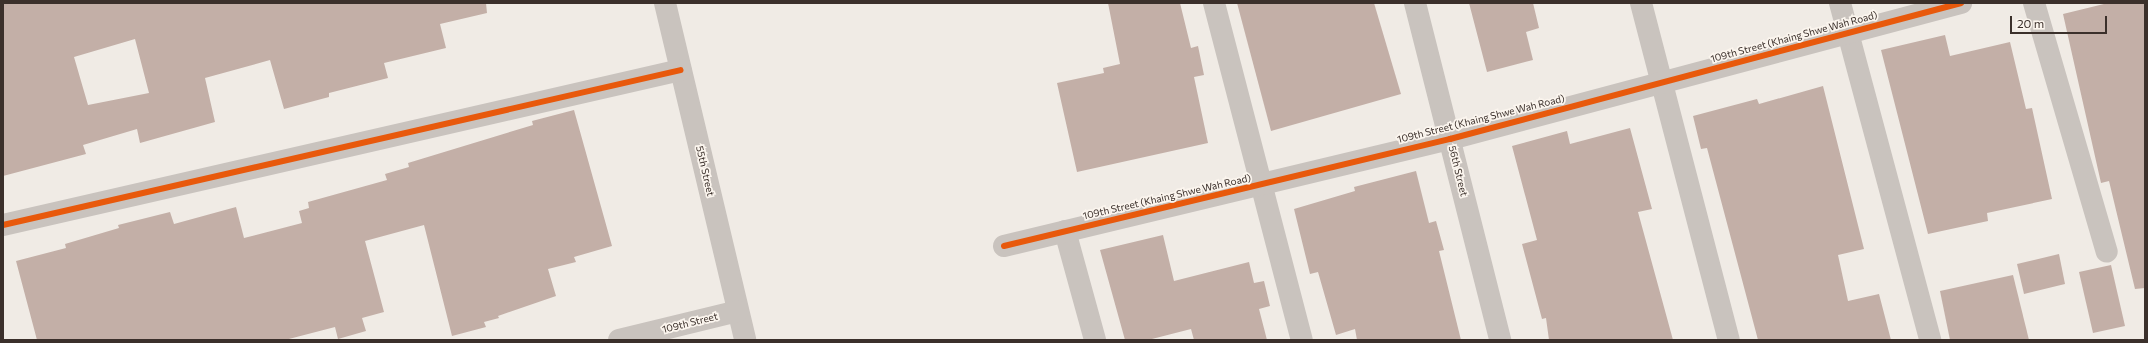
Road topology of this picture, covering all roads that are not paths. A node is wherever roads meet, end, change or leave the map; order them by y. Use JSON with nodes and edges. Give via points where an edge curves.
{"nodes":[{"id":1,"x":665,"y":3,"type":"edge"},
{"id":2,"x":1214,"y":3,"type":"edge"},
{"id":3,"x":1415,"y":3,"type":"edge"},
{"id":4,"x":1641,"y":3,"type":"edge"},
{"id":5,"x":1840,"y":3,"type":"edge"},
{"id":6,"x":1961,"y":3,"type":"edge"},
{"id":7,"x":2034,"y":3,"type":"edge"},
{"id":8,"x":1848,"y":33,"type":"junction"},
{"id":9,"x":681,"y":70,"type":"junction"},
{"id":10,"x":1662,"y":82,"type":"junction"},
{"id":11,"x":1450,"y":139,"type":"junction"},
{"id":12,"x":1260,"y":185,"type":"junction"},
{"id":13,"x":3,"y":225,"type":"edge"},
{"id":14,"x":1065,"y":231,"type":"junction"},
{"id":15,"x":1004,"y":246,"type":"dead end"},
{"id":16,"x":2107,"y":252,"type":"dead end"},
{"id":17,"x":738,"y":311,"type":"junction"},
{"id":18,"x":619,"y":340,"type":"edge"},
{"id":19,"x":745,"y":340,"type":"edge"},
{"id":20,"x":1095,"y":340,"type":"edge"},
{"id":21,"x":1302,"y":340,"type":"edge"},
{"id":22,"x":1500,"y":340,"type":"edge"},
{"id":23,"x":1729,"y":340,"type":"edge"},
{"id":24,"x":1930,"y":340,"type":"edge"}],
"edges":[{"from":1,"to":9,"type":"street","name":"55th Street"},
{"from":2,"to":12,"type":"street"},
{"from":3,"to":11,"type":"street","name":"56th Street"},
{"from":4,"to":10,"type":"street"},
{"from":5,"to":8,"type":"street"},
{"from":6,"to":8,"type":"street","name":"109th Street (Khaing Shwe Wah Road)"},
{"from":7,"to":16,"type":"street"},
{"from":8,"to":10,"type":"street","name":"109th Street (Khaing Shwe Wah Road)"},
{"from":8,"to":24,"type":"street"},
{"from":9,"to":13,"type":"street"},
{"from":9,"to":17,"type":"street","name":"55th Street"},
{"from":10,"to":11,"type":"street","name":"109th Street (Khaing Shwe Wah Road)"},
{"from":10,"to":23,"type":"street"},
{"from":11,"to":12,"type":"street","name":"109th Street (Khaing Shwe Wah Road)"},
{"from":11,"to":22,"type":"street","name":"56th Street"},
{"from":12,"to":14,"type":"street","name":"109th Street (Khaing Shwe Wah Road)"},
{"from":12,"to":21,"type":"street"},
{"from":14,"to":15,"type":"street","name":"109th Street (Khaing Shwe Wah Road)"},
{"from":14,"to":20,"type":"street"},
{"from":17,"to":18,"type":"street","name":"109th Street"},
{"from":17,"to":19,"type":"street","name":"55th Street"}]}
